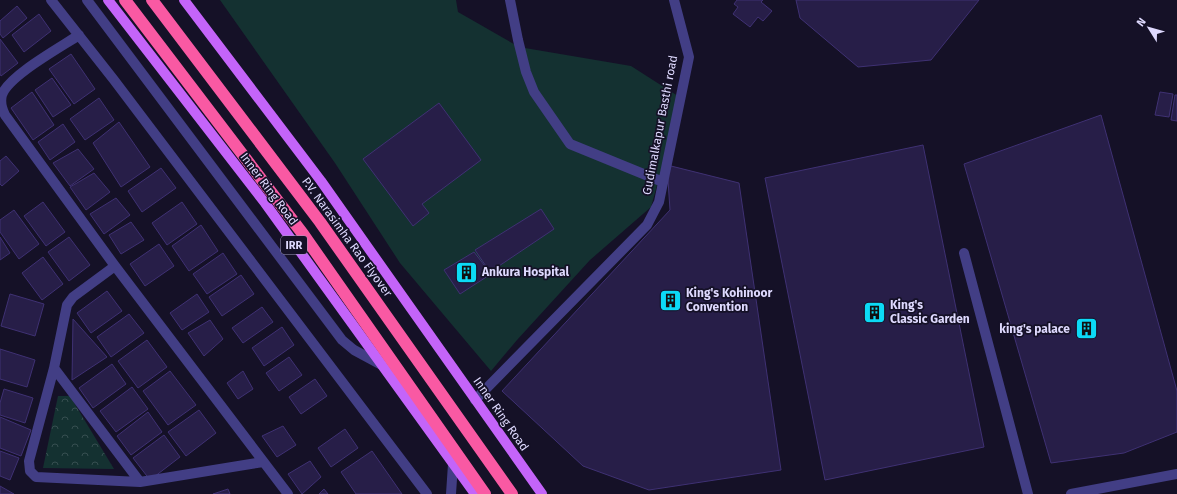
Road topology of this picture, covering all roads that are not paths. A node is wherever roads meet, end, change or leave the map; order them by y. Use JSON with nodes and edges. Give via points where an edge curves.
{"nodes":[{"id":1,"x":51,"y":0,"type":"edge"},
{"id":2,"x":87,"y":0,"type":"edge"},
{"id":3,"x":108,"y":0,"type":"edge"},
{"id":4,"x":125,"y":0,"type":"edge"},
{"id":5,"x":152,"y":0,"type":"edge"},
{"id":6,"x":184,"y":0,"type":"edge"},
{"id":7,"x":510,"y":0,"type":"edge"},
{"id":8,"x":674,"y":0,"type":"edge"},
{"id":9,"x":79,"y":35,"type":"junction"},
{"id":10,"x":664,"y":182,"type":"junction"},
{"id":11,"x":964,"y":253,"type":"dead end"},
{"id":12,"x":115,"y":266,"type":"junction"},
{"id":13,"x":380,"y":364,"type":"junction"},
{"id":14,"x":54,"y":368,"type":"junction"},
{"id":15,"x":474,"y":400,"type":"junction"},
{"id":16,"x":264,"y":462,"type":"junction"},
{"id":17,"x":453,"y":464,"type":"junction"},
{"id":18,"x":1177,"y":474,"type":"edge"},
{"id":19,"x":140,"y":482,"type":"junction"},
{"id":20,"x":288,"y":494,"type":"edge"},
{"id":21,"x":427,"y":494,"type":"edge"},
{"id":22,"x":451,"y":494,"type":"edge"},
{"id":23,"x":475,"y":494,"type":"edge"},
{"id":24,"x":485,"y":494,"type":"edge"},
{"id":25,"x":512,"y":494,"type":"edge"},
{"id":26,"x":542,"y":494,"type":"edge"},
{"id":27,"x":1028,"y":494,"type":"edge"},
{"id":28,"x":1071,"y":494,"type":"edge"}],
"edges":[{"from":1,"to":9,"type":"street"},
{"from":2,"to":13,"type":"street","via":[[342,340],[354,350]]},
{"from":3,"to":13,"type":"main road","name":"Inner Ring Road","number":"IRR","via":[[265,203]]},
{"from":4,"to":24,"type":"highway","via":[[303,234]]},
{"from":5,"to":25,"type":"highway","name":"P.V. Narasimha Rao Flyover","via":[[320,222]]},
{"from":6,"to":15,"type":"main road","name":"Inner Ring Road","via":[[321,181]]},
{"from":7,"to":10,"type":"street","via":[[526,72],[534,92],[570,144]]},
{"from":8,"to":10,"type":"street","name":"Gudimalkapur Basthi road","via":[[689,57]]},
{"from":9,"to":12,"type":"street","via":[[15,78],[1,96],[1,107]]},
{"from":9,"to":21,"type":"street"},
{"from":10,"to":15,"type":"street","name":"Gudimalkapur Basthi road","via":[[660,202],[648,225]]},
{"from":11,"to":27,"type":"street"},
{"from":12,"to":14,"type":"street","via":[[73,297],[67,305]]},
{"from":12,"to":16,"type":"street"},
{"from":13,"to":17,"type":"main road","name":"Inner Ring Road","number":"IRR"},
{"from":14,"to":19,"type":"street"},
{"from":14,"to":19,"type":"street","via":[[29,461],[30,471],[36,477]]},
{"from":15,"to":26,"type":"main road","name":"Inner Ring Road"},
{"from":16,"to":19,"type":"street"},
{"from":16,"to":20,"type":"street"},
{"from":17,"to":22,"type":"street"},
{"from":17,"to":23,"type":"main road","name":"Inner Ring Road","number":"IRR"},
{"from":18,"to":28,"type":"street"}]}
